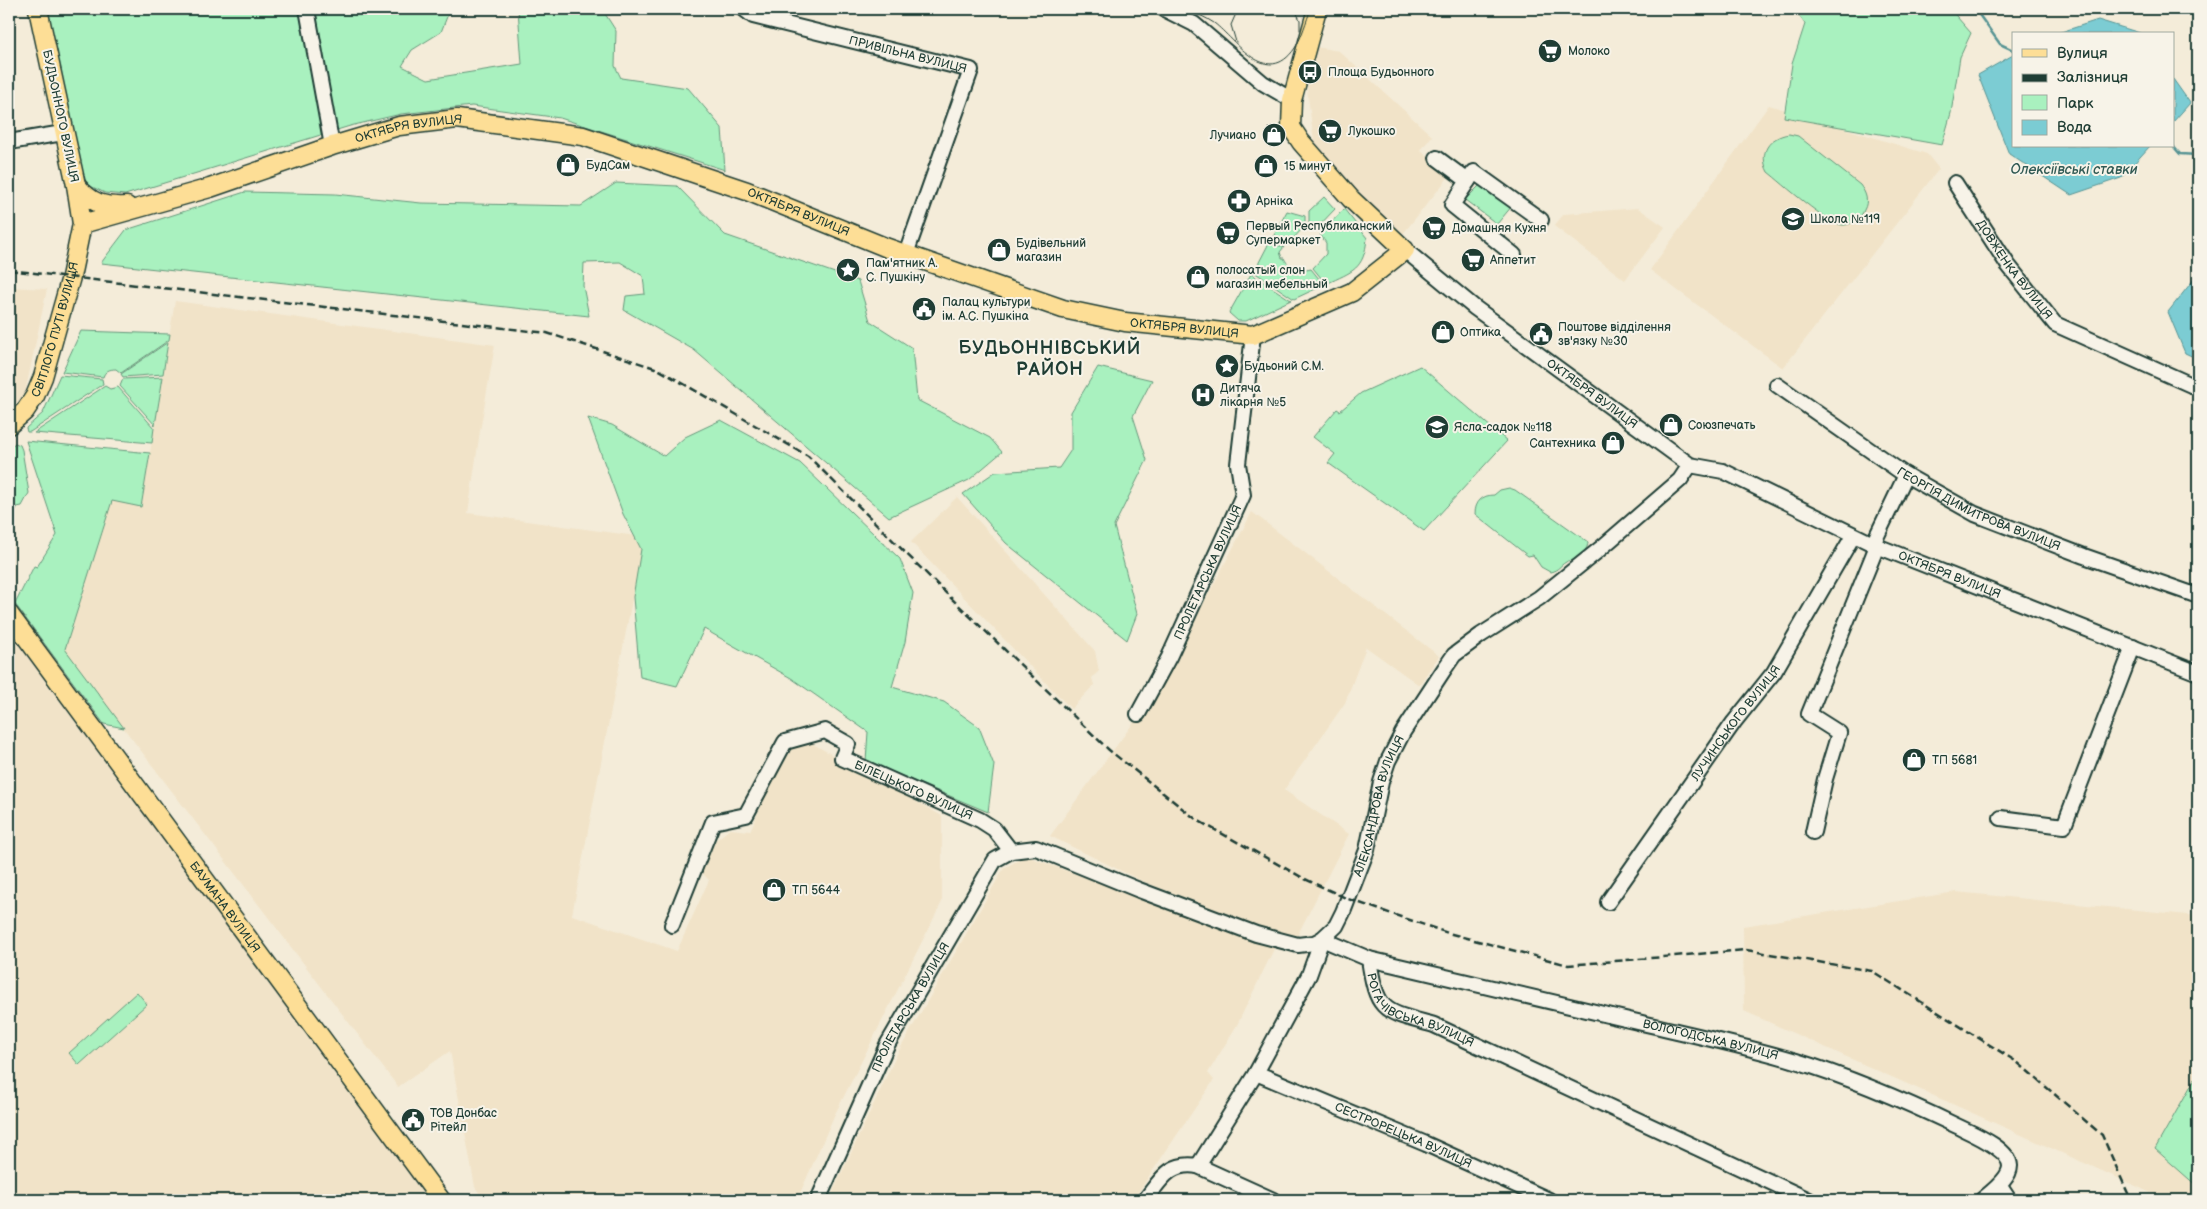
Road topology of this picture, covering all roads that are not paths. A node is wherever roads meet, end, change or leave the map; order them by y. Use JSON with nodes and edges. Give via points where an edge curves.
{"nodes":[{"id":1,"x":38,"y":9,"type":"edge"},
{"id":2,"x":306,"y":9,"type":"edge"},
{"id":3,"x":744,"y":9,"type":"edge"},
{"id":4,"x":1164,"y":9,"type":"edge"},
{"id":5,"x":1316,"y":9,"type":"edge"},
{"id":6,"x":1292,"y":100,"type":"junction"},
{"id":7,"x":63,"y":132,"type":"junction"},
{"id":8,"x":9,"y":142,"type":"edge"},
{"id":9,"x":332,"y":146,"type":"junction"},
{"id":10,"x":1438,"y":158,"type":"dead end"},
{"id":11,"x":1468,"y":182,"type":"junction"},
{"id":12,"x":1956,"y":183,"type":"dead end"},
{"id":13,"x":76,"y":185,"type":"junction"},
{"id":14,"x":147,"y":206,"type":"junction"},
{"id":15,"x":1541,"y":220,"type":"dead end"},
{"id":16,"x":82,"y":224,"type":"junction"},
{"id":17,"x":1404,"y":250,"type":"junction"},
{"id":18,"x":906,"y":254,"type":"junction"},
{"id":19,"x":1514,"y":255,"type":"dead end"},
{"id":20,"x":1253,"y":335,"type":"junction"},
{"id":21,"x":1777,"y":385,"type":"dead end"},
{"id":22,"x":2198,"y":388,"type":"edge"},
{"id":23,"x":9,"y":425,"type":"edge"},
{"id":24,"x":1690,"y":465,"type":"junction"},
{"id":25,"x":1906,"y":475,"type":"junction"},
{"id":26,"x":1853,"y":536,"type":"junction"},
{"id":27,"x":1875,"y":545,"type":"junction"},
{"id":28,"x":2198,"y":596,"type":"edge"},
{"id":29,"x":9,"y":614,"type":"edge"},
{"id":30,"x":2133,"y":647,"type":"junction"},
{"id":31,"x":2198,"y":673,"type":"edge"},
{"id":32,"x":1138,"y":714,"type":"dead end"},
{"id":33,"x":2001,"y":818,"type":"dead end"},
{"id":34,"x":1813,"y":832,"type":"dead end"},
{"id":35,"x":1011,"y":851,"type":"junction"},
{"id":36,"x":1608,"y":902,"type":"dead end"},
{"id":37,"x":672,"y":925,"type":"dead end"},
{"id":38,"x":1322,"y":939,"type":"junction"},
{"id":39,"x":1369,"y":959,"type":"junction"},
{"id":40,"x":1256,"y":1073,"type":"junction"},
{"id":41,"x":1198,"y":1166,"type":"junction"},
{"id":42,"x":1999,"y":1185,"type":"junction"},
{"id":43,"x":442,"y":1200,"type":"edge"},
{"id":44,"x":818,"y":1200,"type":"edge"},
{"id":45,"x":1144,"y":1200,"type":"edge"},
{"id":46,"x":1273,"y":1200,"type":"edge"},
{"id":47,"x":1549,"y":1200,"type":"edge"},
{"id":48,"x":1809,"y":1200,"type":"edge"},
{"id":49,"x":1982,"y":1200,"type":"edge"},
{"id":50,"x":2009,"y":1200,"type":"edge"}],
"edges":[{"from":1,"to":7,"type":"main road","name":"БУДЬОННОГО ВУЛИЦЯ"},
{"from":2,"to":9,"type":"street"},
{"from":3,"to":18,"type":"street","name":"ПРИВІЛЬНА ВУЛИЦЯ","via":[[753,16],[971,70]]},
{"from":4,"to":6,"type":"street","via":[[1194,24],[1263,83]]},
{"from":5,"to":6,"type":"main road"},
{"from":6,"to":17,"type":"main road","via":[[1291,127],[1301,142]]},
{"from":7,"to":8,"type":"street"},
{"from":7,"to":13,"type":"main road","name":"БУДЬОННОГО ВУЛИЦЯ"},
{"from":9,"to":14,"type":"main road","name":"ОКТЯБРЯ ВУЛИЦЯ"},
{"from":9,"to":18,"type":"main road","name":"ОКТЯБРЯ ВУЛИЦЯ","via":[[399,126],[457,119],[583,136],[747,191],[884,248]]},
{"from":10,"to":11,"type":"street"},
{"from":11,"to":15,"type":"street","via":[[1474,172]]},
{"from":11,"to":19,"type":"street","via":[[1452,206]]},
{"from":12,"to":22,"type":"street","name":"ДОВЖЕНКА ВУЛИЦЯ","via":[[2008,265],[2055,324]]},
{"from":13,"to":14,"type":"main road","via":[[87,198],[101,205]]},
{"from":13,"to":16,"type":"main road","name":"БУДЬОННОГО ВУЛИЦЯ"},
{"from":14,"to":16,"type":"main road","name":"ОКТЯБРЯ ВУЛИЦЯ"},
{"from":16,"to":23,"type":"main road","name":"СВІТЛОГО ПУТІ ВУЛИЦЯ","via":[[43,377],[25,411]]},
{"from":17,"to":20,"type":"main road","name":"ОКТЯБРЯ ВУЛИЦЯ","via":[[1352,292]]},
{"from":17,"to":24,"type":"street","name":"ОКТЯБРЯ ВУЛИЦЯ","via":[[1480,312]]},
{"from":18,"to":20,"type":"main road","name":"ОКТЯБРЯ ВУЛИЦЯ","via":[[1062,309],[1108,320]]},
{"from":20,"to":32,"type":"street","name":"ПРОЛЕТАРСЬКА ВУЛИЦЯ","via":[[1238,464],[1243,495],[1169,657]]},
{"from":21,"to":25,"type":"street","name":"ГЕОРГІЯ ДИМИТРОВА ВУЛИЦЯ"},
{"from":24,"to":26,"type":"street","name":"ОКТЯБРЯ ВУЛИЦЯ","via":[[1723,471]]},
{"from":24,"to":38,"type":"street","name":"АЛЕКСАНДРОВА ВУЛИЦЯ","via":[[1680,480],[1593,555],[1539,598],[1454,655],[1403,732],[1388,761],[1357,880],[1336,926]]},
{"from":25,"to":27,"type":"street"},
{"from":25,"to":28,"type":"street","name":"ГЕОРГІЯ ДИМИТРОВА ВУЛИЦЯ","via":[[1975,514]]},
{"from":26,"to":27,"type":"street","name":"ОКТЯБРЯ ВУЛИЦЯ"},
{"from":26,"to":36,"type":"street","name":"ЛУЧИНСЬКОГО ВУЛИЦЯ","via":[[1774,672],[1734,722]]},
{"from":27,"to":30,"type":"street","name":"ОКТЯБРЯ ВУЛИЦЯ"},
{"from":27,"to":34,"type":"street","via":[[1809,714],[1839,733]]},
{"from":29,"to":43,"type":"main road","name":"БАУМАНА ВУЛИЦЯ"},
{"from":30,"to":31,"type":"street","name":"ОКТЯБРЯ ВУЛИЦЯ"},
{"from":30,"to":33,"type":"street","via":[[2064,826]]},
{"from":35,"to":37,"type":"street","name":"БІЛЕЦЬКОГО ВУЛИЦЯ","via":[[994,828],[980,820],[842,758],[848,744],[825,731],[785,742],[746,815],[713,822]]},
{"from":35,"to":38,"type":"street","via":[[1036,848],[1256,934],[1298,944]]},
{"from":35,"to":44,"type":"street","name":"ПРОЛЕТАРСЬКА ВУЛИЦЯ","via":[[995,860],[887,1044]]},
{"from":38,"to":39,"type":"street","name":"РОГАЧІВСЬКА ВУЛИЦЯ"},
{"from":38,"to":40,"type":"street","name":"АЛЕКСАНДРОВА ВУЛИЦЯ","via":[[1309,975]]},
{"from":39,"to":42,"type":"street","name":"ВОЛОГОДСЬКА ВУЛИЦЯ","via":[[1796,1061],[1898,1097],[1998,1148],[2010,1165]]},
{"from":39,"to":48,"type":"street","name":"РОГАЧІВСЬКА ВУЛИЦЯ","via":[[1374,988],[1383,1005],[1398,1016],[1434,1025]]},
{"from":40,"to":41,"type":"street","name":"АЛЕКСАНДРОВА ВУЛИЦЯ"},
{"from":40,"to":47,"type":"street","name":"СЕСТРОРЕЦЬКА ВУЛИЦЯ"},
{"from":41,"to":45,"type":"street","via":[[1178,1165],[1172,1168]]},
{"from":41,"to":46,"type":"street"},
{"from":42,"to":49,"type":"street"},
{"from":42,"to":50,"type":"street"}]}
